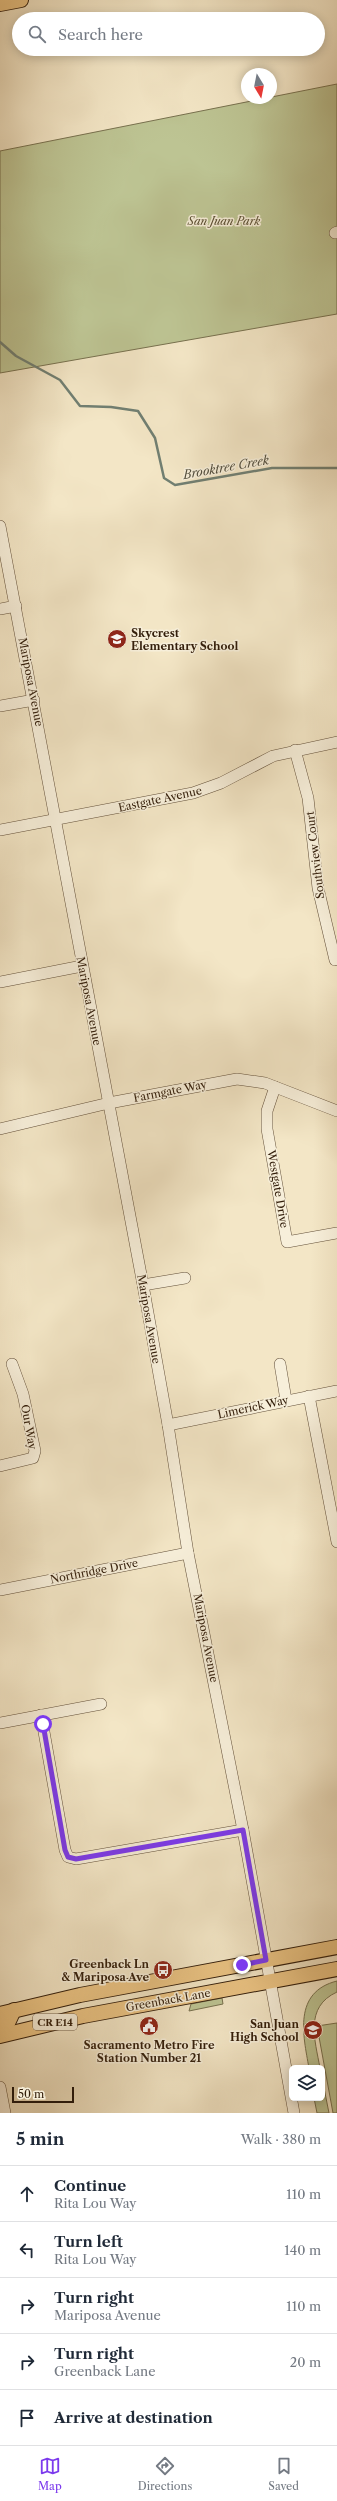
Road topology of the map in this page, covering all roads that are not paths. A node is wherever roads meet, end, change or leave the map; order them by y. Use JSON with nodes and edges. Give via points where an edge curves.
{"nodes":[{"id":1,"x":20,"y":0,"type":"edge"},
{"id":2,"x":0,"y":4,"type":"edge"},
{"id":3,"x":0,"y":526,"type":"edge"},
{"id":4,"x":16,"y":606,"type":"junction"},
{"id":5,"x":0,"y":609,"type":"edge"},
{"id":6,"x":34,"y":700,"type":"junction"},
{"id":7,"x":0,"y":706,"type":"edge"},
{"id":8,"x":337,"y":742,"type":"edge"},
{"id":9,"x":295,"y":750,"type":"junction"},
{"id":10,"x":56,"y":820,"type":"junction"},
{"id":11,"x":0,"y":830,"type":"edge"},
{"id":12,"x":335,"y":960,"type":"dead end"},
{"id":13,"x":82,"y":966,"type":"junction"},
{"id":14,"x":0,"y":982,"type":"edge"},
{"id":15,"x":275,"y":1087,"type":"junction"},
{"id":16,"x":109,"y":1103,"type":"junction"},
{"id":17,"x":337,"y":1111,"type":"edge"},
{"id":18,"x":0,"y":1129,"type":"edge"},
{"id":19,"x":337,"y":1233,"type":"edge"},
{"id":20,"x":185,"y":1278,"type":"dead end"},
{"id":21,"x":143,"y":1285,"type":"junction"},
{"id":22,"x":12,"y":1364,"type":"dead end"},
{"id":23,"x":280,"y":1364,"type":"dead end"},
{"id":24,"x":337,"y":1391,"type":"edge"},
{"id":25,"x":309,"y":1396,"type":"junction"},
{"id":26,"x":286,"y":1400,"type":"junction"},
{"id":27,"x":168,"y":1425,"type":"junction"},
{"id":28,"x":0,"y":1466,"type":"edge"},
{"id":29,"x":337,"y":1542,"type":"edge"},
{"id":30,"x":188,"y":1553,"type":"junction"},
{"id":31,"x":0,"y":1590,"type":"edge"},
{"id":32,"x":101,"y":1704,"type":"dead end"},
{"id":33,"x":41,"y":1715,"type":"junction"},
{"id":34,"x":0,"y":1723,"type":"edge"},
{"id":35,"x":243,"y":1830,"type":"junction"},
{"id":36,"x":337,"y":1947,"type":"edge"},
{"id":37,"x":266,"y":1960,"type":"junction"},
{"id":38,"x":337,"y":1969,"type":"edge"},
{"id":39,"x":269,"y":1981,"type":"junction"},
{"id":40,"x":126,"y":1986,"type":"junction"},
{"id":41,"x":130,"y":2007,"type":"junction"},
{"id":42,"x":14,"y":2010,"type":"junction"},
{"id":43,"x":0,"y":2014,"type":"edge"},
{"id":44,"x":0,"y":2025,"type":"edge"},
{"id":45,"x":0,"y":2036,"type":"edge"},
{"id":46,"x":0,"y":2087,"type":"edge"},
{"id":47,"x":5,"y":2113,"type":"edge"},
{"id":48,"x":294,"y":2113,"type":"edge"}],
"edges":[{"from":1,"to":2,"type":"main road"},
{"from":3,"to":4,"type":"street","name":"Mariposa Avenue"},
{"from":4,"to":5,"type":"street"},
{"from":4,"to":6,"type":"street","name":"Mariposa Avenue"},
{"from":6,"to":7,"type":"street"},
{"from":6,"to":10,"type":"street","name":"Mariposa Avenue"},
{"from":8,"to":9,"type":"street","name":"Eastgate Avenue"},
{"from":9,"to":10,"type":"street","name":"Eastgate Avenue","via":[[264,760],[203,790]]},
{"from":9,"to":12,"type":"street","name":"Southview Court","via":[[308,798],[321,903]]},
{"from":10,"to":11,"type":"street","name":"Eastgate Avenue"},
{"from":10,"to":13,"type":"street","name":"Mariposa Avenue"},
{"from":13,"to":14,"type":"street"},
{"from":13,"to":16,"type":"street","name":"Mariposa Avenue"},
{"from":15,"to":16,"type":"street","name":"Farmgate Way","via":[[236,1079]]},
{"from":15,"to":17,"type":"street","name":"Farmgate Way"},
{"from":15,"to":19,"type":"street","name":"Westgate Drive","via":[[267,1111],[267,1129],[288,1242]]},
{"from":16,"to":18,"type":"street","name":"Farmgate Way"},
{"from":16,"to":21,"type":"street","name":"Mariposa Avenue"},
{"from":20,"to":21,"type":"street"},
{"from":21,"to":27,"type":"street","name":"Mariposa Avenue"},
{"from":22,"to":28,"type":"street","name":"Our Way","via":[[23,1394],[34,1451],[33,1458]]},
{"from":23,"to":26,"type":"street"},
{"from":24,"to":25,"type":"street","name":"Limerick Way"},
{"from":25,"to":26,"type":"street","name":"Limerick Way"},
{"from":25,"to":29,"type":"street"},
{"from":26,"to":27,"type":"street","name":"Limerick Way"},
{"from":27,"to":30,"type":"street","name":"Mariposa Avenue"},
{"from":30,"to":31,"type":"street","name":"Northridge Drive"},
{"from":30,"to":35,"type":"street","name":"Mariposa Avenue"},
{"from":32,"to":33,"type":"street"},
{"from":33,"to":34,"type":"street"},
{"from":33,"to":35,"type":"street","via":[[68,1857],[76,1859]]},
{"from":35,"to":37,"type":"street","name":"Mariposa Avenue"},
{"from":36,"to":37,"type":"main road","name":"Greenback Lane","number":"CR E14"},
{"from":37,"to":39,"type":"street","name":"Mariposa Avenue"},
{"from":37,"to":40,"type":"main road","name":"Greenback Lane","number":"CR E14"},
{"from":38,"to":39,"type":"main road","name":"Greenback Lane","number":"CR E14"},
{"from":39,"to":41,"type":"main road","name":"Greenback Lane","number":"CR E14"},
{"from":39,"to":48,"type":"street","name":"Mariposa Avenue"},
{"from":40,"to":41,"type":"main road"},
{"from":40,"to":42,"type":"main road","name":"Greenback Lane","number":"CR E14"},
{"from":41,"to":45,"type":"main road","name":"Greenback Lane","number":"CR E14"},
{"from":42,"to":43,"type":"main road","name":"Greenback Lane","number":"CR E14"},
{"from":42,"to":44,"type":"main road","via":[[8,2023]]},
{"from":46,"to":47,"type":"street"}]}
